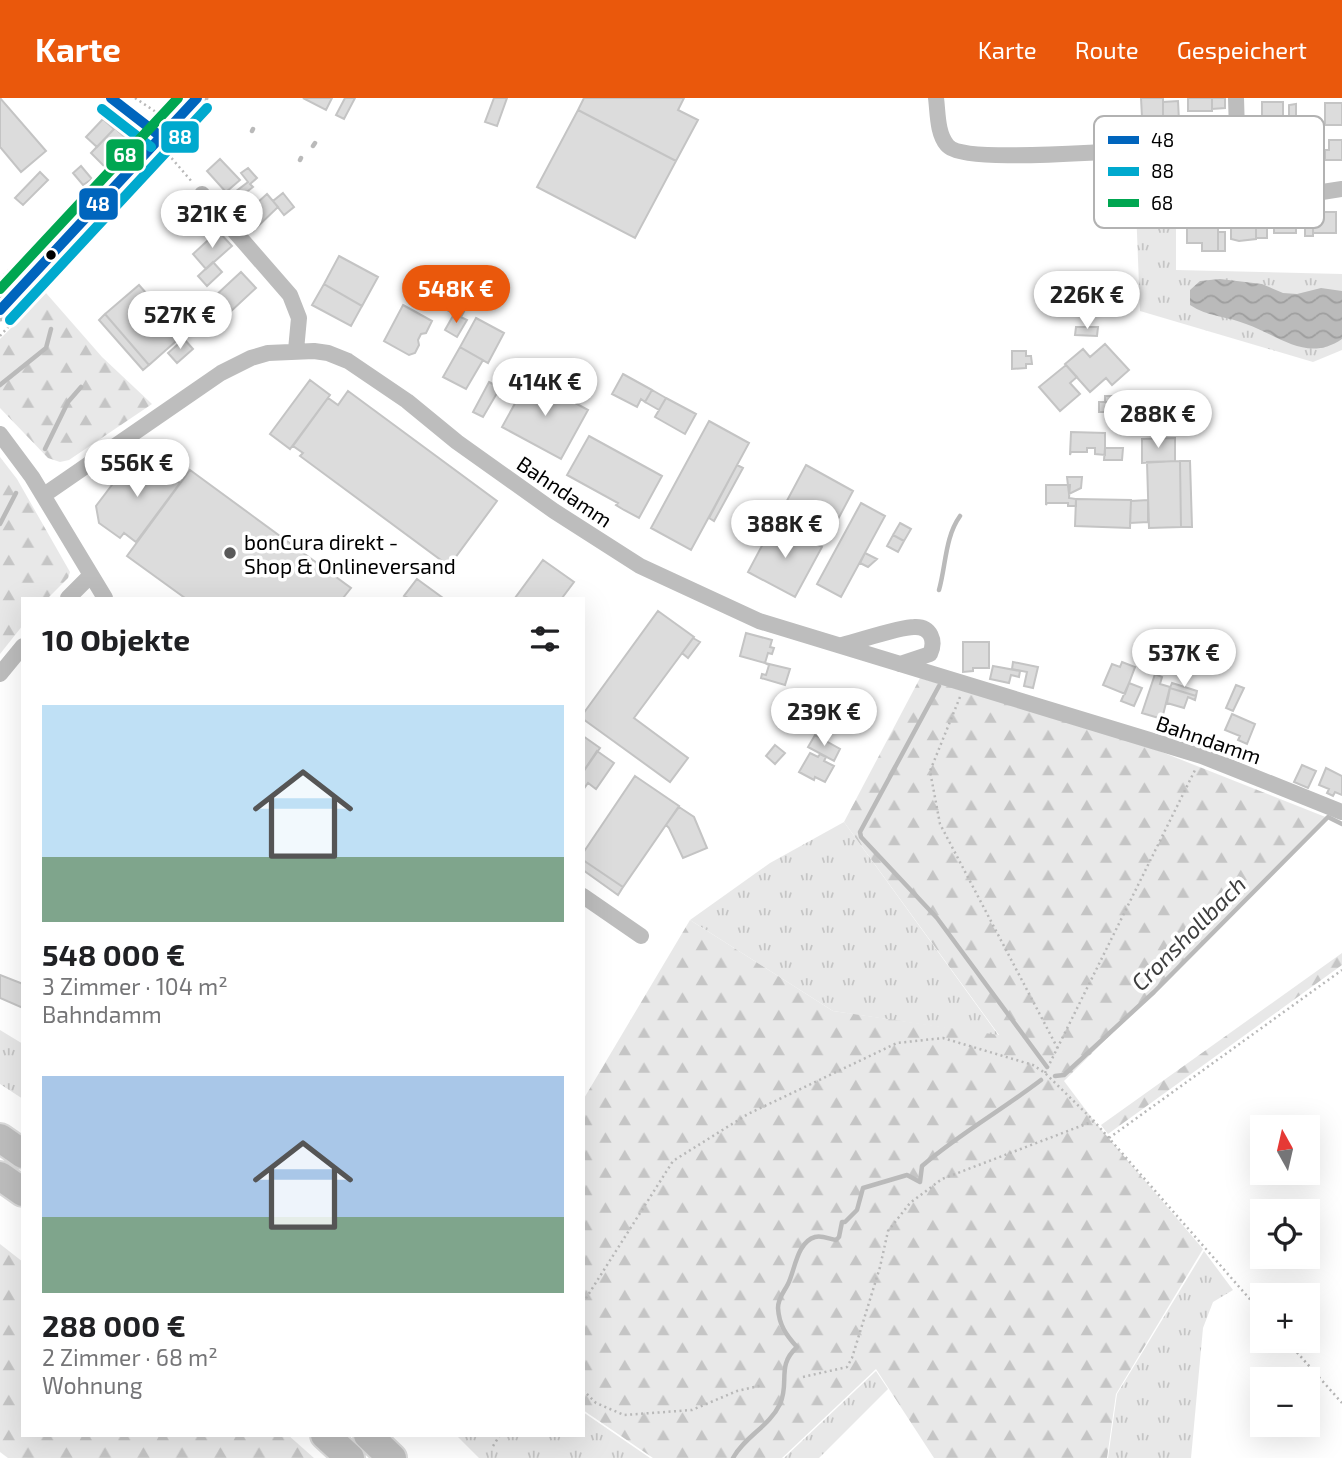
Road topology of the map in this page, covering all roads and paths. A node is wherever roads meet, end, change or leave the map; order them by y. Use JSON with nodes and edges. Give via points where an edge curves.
{"nodes":[{"id":1,"x":111,"y":98,"type":"edge"},
{"id":2,"x":135,"y":98,"type":"edge"},
{"id":3,"x":197,"y":98,"type":"edge"},
{"id":4,"x":936,"y":98,"type":"edge"},
{"id":5,"x":1236,"y":98,"type":"edge"},
{"id":6,"x":1236,"y":116,"type":"edge"},
{"id":7,"x":158,"y":127,"type":"junction"},
{"id":8,"x":1094,"y":152,"type":"edge"},
{"id":9,"x":1342,"y":189,"type":"edge"},
{"id":10,"x":1324,"y":192,"type":"edge"},
{"id":11,"x":202,"y":194,"type":"joint"},
{"id":12,"x":0,"y":310,"type":"edge"},
{"id":13,"x":296,"y":351,"type":"junction"},
{"id":14,"x":0,"y":435,"type":"edge"},
{"id":15,"x":44,"y":495,"type":"junction"},
{"id":16,"x":90,"y":576,"type":"junction"},
{"id":17,"x":69,"y":597,"type":"edge"},
{"id":18,"x":104,"y":597,"type":"edge"},
{"id":19,"x":840,"y":645,"type":"junction"},
{"id":20,"x":21,"y":648,"type":"edge"},
{"id":21,"x":900,"y":664,"type":"junction"},
{"id":22,"x":0,"y":674,"type":"edge"},
{"id":23,"x":965,"y":684,"type":"junction"},
{"id":24,"x":1202,"y":756,"type":"junction"},
{"id":25,"x":1342,"y":812,"type":"edge"},
{"id":26,"x":585,"y":897,"type":"edge"},
{"id":27,"x":641,"y":936,"type":"dead end"},
{"id":28,"x":1342,"y":970,"type":"edge"},
{"id":29,"x":1058,"y":1049,"type":"junction"},
{"id":30,"x":1045,"y":1073,"type":"junction"},
{"id":31,"x":1094,"y":1121,"type":"junction"},
{"id":32,"x":0,"y":1138,"type":"edge"},
{"id":33,"x":1109,"y":1138,"type":"junction"},
{"id":34,"x":21,"y":1153,"type":"edge"},
{"id":35,"x":0,"y":1176,"type":"edge"},
{"id":36,"x":21,"y":1191,"type":"edge"},
{"id":37,"x":1250,"y":1299,"type":"edge"},
{"id":38,"x":585,"y":1300,"type":"edge"},
{"id":39,"x":1298,"y":1353,"type":"edge"},
{"id":40,"x":803,"y":1377,"type":"dead end"},
{"id":41,"x":763,"y":1385,"type":"dead end"},
{"id":42,"x":585,"y":1392,"type":"edge"},
{"id":43,"x":1342,"y":1403,"type":"edge"},
{"id":44,"x":327,"y":1437,"type":"edge"},
{"id":45,"x":370,"y":1437,"type":"edge"},
{"id":46,"x":499,"y":1437,"type":"edge"},
{"id":47,"x":493,"y":1447,"type":"dead end"},
{"id":48,"x":350,"y":1458,"type":"edge"},
{"id":49,"x":392,"y":1458,"type":"edge"}],
"edges":[{"from":1,"to":7,"type":"lane"},
{"from":2,"to":7,"type":"path"},
{"from":3,"to":7,"type":"main road"},
{"from":4,"to":8,"type":"street","via":[[940,132],[953,151],[979,155]]},
{"from":5,"to":6,"type":"street"},
{"from":7,"to":11,"type":"path","via":[[163,149]]},
{"from":7,"to":12,"type":"main road"},
{"from":9,"to":10,"type":"street"},
{"from":11,"to":13,"type":"street","via":[[290,295],[299,318]]},
{"from":13,"to":15,"type":"street","name":"Bahndamm","via":[[268,353],[221,373]]},
{"from":13,"to":19,"type":"street","name":"Bahndamm","via":[[328,353],[348,361],[554,511],[640,566],[759,621]]},
{"from":14,"to":15,"type":"street"},
{"from":15,"to":16,"type":"street"},
{"from":16,"to":17,"type":"street"},
{"from":16,"to":18,"type":"street"},
{"from":19,"to":21,"type":"street","name":"Bahndamm"},
{"from":19,"to":21,"type":"street","via":[[915,626],[927,630],[934,644],[930,653]]},
{"from":20,"to":22,"type":"street"},
{"from":21,"to":23,"type":"street","name":"Bahndamm"},
{"from":23,"to":24,"type":"street","name":"Bahndamm"},
{"from":23,"to":29,"type":"path","via":[[930,771],[940,824]]},
{"from":24,"to":25,"type":"street","name":"Bahndamm"},
{"from":24,"to":29,"type":"path"},
{"from":26,"to":27,"type":"street"},
{"from":28,"to":33,"type":"path"},
{"from":29,"to":30,"type":"path"},
{"from":30,"to":31,"type":"path"},
{"from":30,"to":38,"type":"path","via":[[1033,1065],[943,1038],[897,1043],[748,1114],[673,1161]]},
{"from":31,"to":33,"type":"path"},
{"from":31,"to":40,"type":"path","via":[[942,1179],[909,1203],[888,1231],[848,1367]]},
{"from":32,"to":34,"type":"highway"},
{"from":33,"to":37,"type":"path"},
{"from":35,"to":36,"type":"highway"},
{"from":39,"to":43,"type":"path"},
{"from":41,"to":42,"type":"path","via":[[692,1410],[624,1415],[596,1403]]},
{"from":44,"to":48,"type":"highway"},
{"from":45,"to":49,"type":"highway"},
{"from":46,"to":47,"type":"path"}]}
